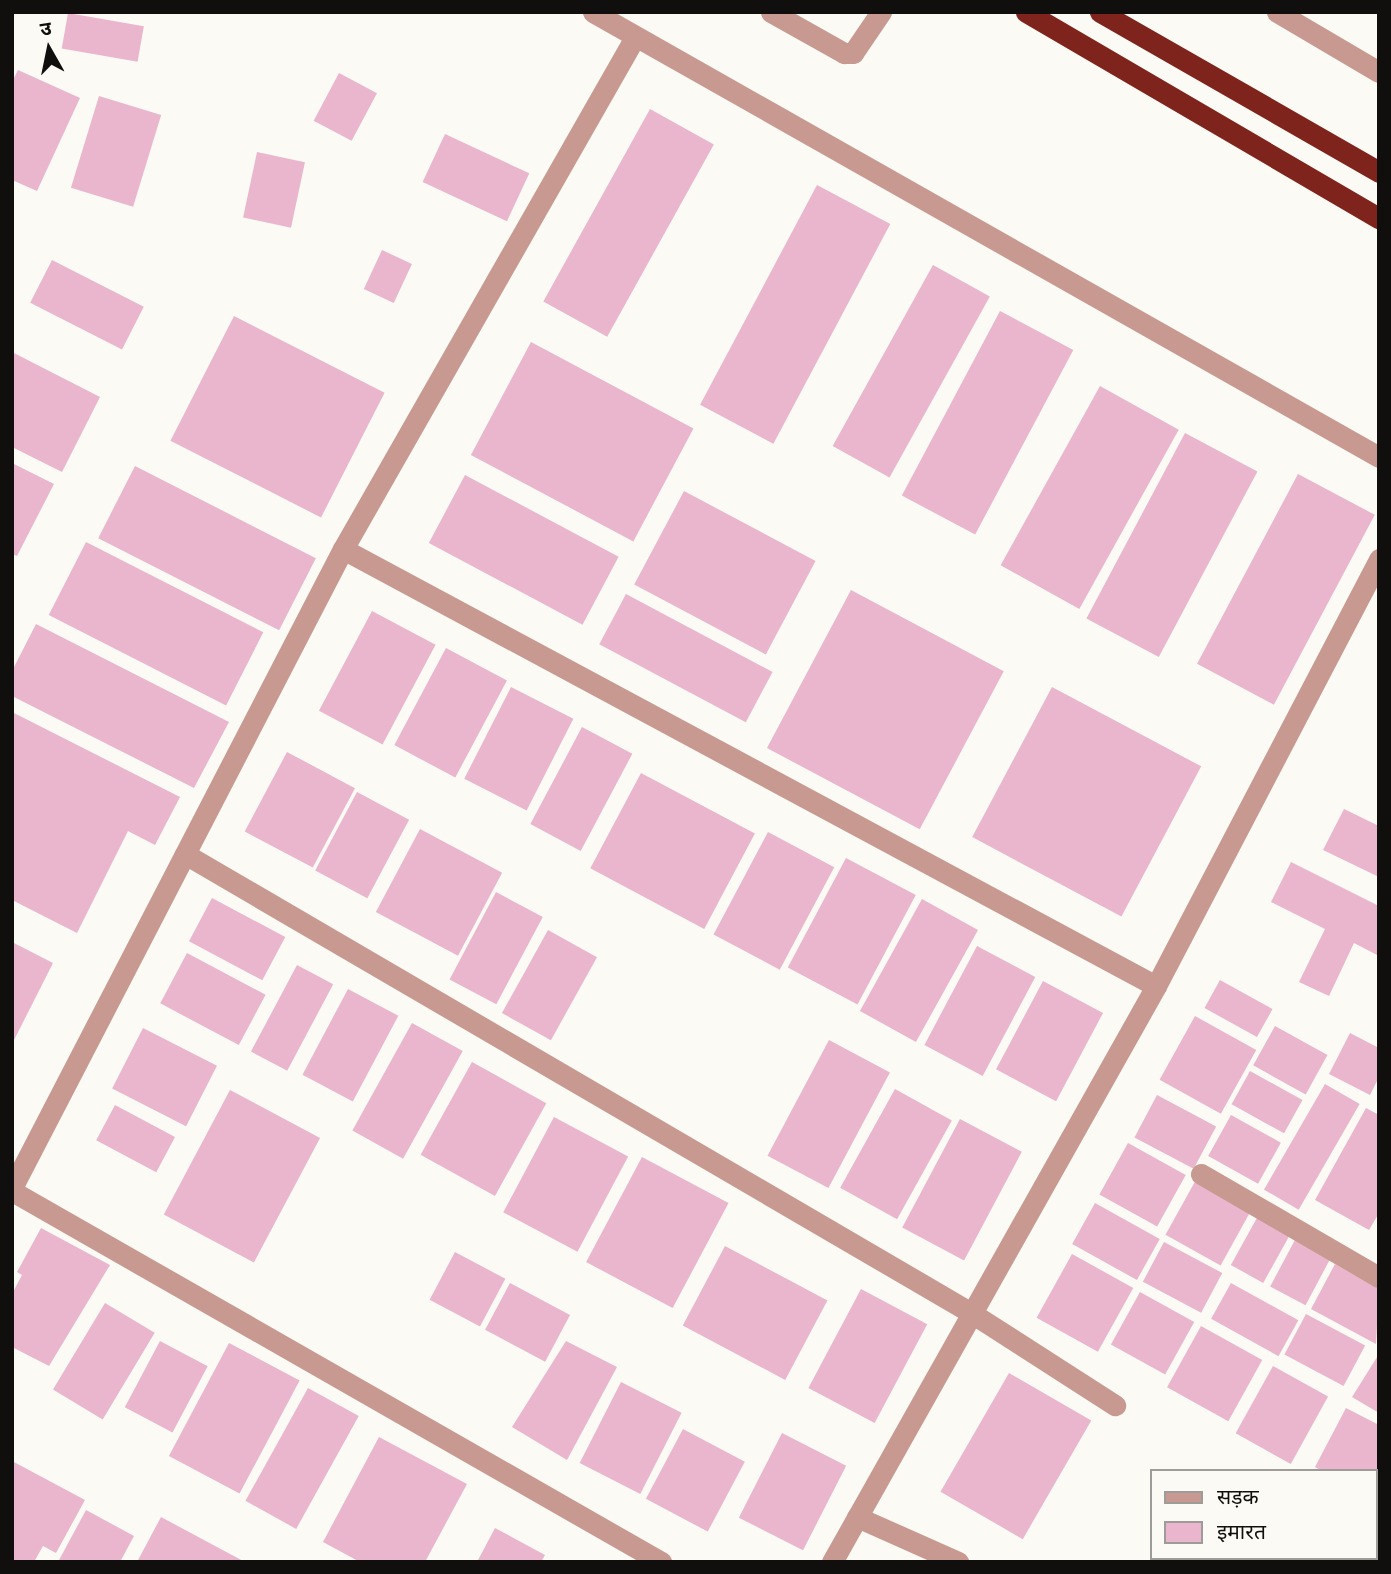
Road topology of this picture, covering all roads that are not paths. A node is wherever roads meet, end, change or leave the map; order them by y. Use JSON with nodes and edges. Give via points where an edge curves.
{"nodes":[{"id":1,"x":593,"y":12,"type":"edge"},
{"id":2,"x":771,"y":12,"type":"edge"},
{"id":3,"x":881,"y":12,"type":"edge"},
{"id":4,"x":1026,"y":12,"type":"edge"},
{"id":5,"x":1100,"y":12,"type":"edge"},
{"id":6,"x":1277,"y":12,"type":"edge"},
{"id":7,"x":635,"y":37,"type":"junction"},
{"id":8,"x":1379,"y":72,"type":"edge"},
{"id":9,"x":1379,"y":172,"type":"edge"},
{"id":10,"x":1379,"y":218,"type":"edge"},
{"id":11,"x":1379,"y":457,"type":"edge"},
{"id":12,"x":343,"y":549,"type":"junction"},
{"id":13,"x":1379,"y":559,"type":"edge"},
{"id":14,"x":185,"y":854,"type":"junction"},
{"id":15,"x":1156,"y":986,"type":"junction"},
{"id":16,"x":1201,"y":1174,"type":"dead end"},
{"id":17,"x":12,"y":1190,"type":"edge"},
{"id":18,"x":1379,"y":1277,"type":"edge"},
{"id":19,"x":972,"y":1314,"type":"junction"},
{"id":20,"x":1115,"y":1405,"type":"dead end"},
{"id":21,"x":857,"y":1517,"type":"junction"},
{"id":22,"x":661,"y":1562,"type":"edge"},
{"id":23,"x":832,"y":1562,"type":"edge"},
{"id":24,"x":958,"y":1562,"type":"edge"}],
"edges":[{"from":1,"to":7,"type":"street"},
{"from":2,"to":3,"type":"street","via":[[844,53],[853,53]]},
{"from":4,"to":10,"type":"highway"},
{"from":5,"to":9,"type":"highway"},
{"from":6,"to":8,"type":"street"},
{"from":7,"to":11,"type":"street"},
{"from":7,"to":12,"type":"street"},
{"from":12,"to":14,"type":"street"},
{"from":12,"to":15,"type":"street"},
{"from":13,"to":15,"type":"street"},
{"from":14,"to":17,"type":"street"},
{"from":14,"to":19,"type":"street"},
{"from":15,"to":19,"type":"street"},
{"from":16,"to":18,"type":"street"},
{"from":17,"to":22,"type":"street"},
{"from":19,"to":20,"type":"street"},
{"from":19,"to":21,"type":"street"},
{"from":21,"to":23,"type":"street"},
{"from":21,"to":24,"type":"street"}]}
